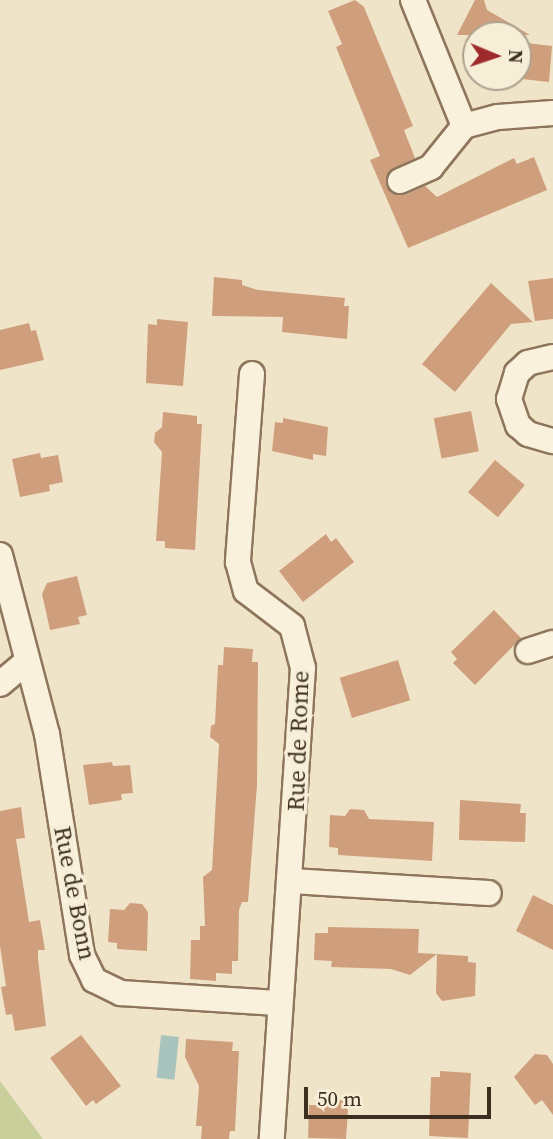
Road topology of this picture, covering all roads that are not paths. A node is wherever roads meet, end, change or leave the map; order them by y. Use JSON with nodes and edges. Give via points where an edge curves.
{"nodes":[{"id":1,"x":413,"y":0,"type":"edge"},
{"id":2,"x":553,"y":113,"type":"edge"},
{"id":3,"x":464,"y":126,"type":"junction"},
{"id":4,"x":400,"y":181,"type":"dead end"},
{"id":5,"x":553,"y":356,"type":"edge"},
{"id":6,"x":252,"y":374,"type":"dead end"},
{"id":7,"x":553,"y":441,"type":"edge"},
{"id":8,"x":0,"y":555,"type":"edge"},
{"id":9,"x":553,"y":643,"type":"edge"},
{"id":10,"x":528,"y":651,"type":"dead end"},
{"id":11,"x":25,"y":663,"type":"junction"},
{"id":12,"x":0,"y":684,"type":"edge"},
{"id":13,"x":291,"y":881,"type":"junction"},
{"id":14,"x":489,"y":893,"type":"dead end"},
{"id":15,"x":278,"y":1003,"type":"junction"},
{"id":16,"x":272,"y":1139,"type":"edge"}],
"edges":[{"from":1,"to":3,"type":"street"},
{"from":2,"to":3,"type":"street","via":[[498,117]]},
{"from":3,"to":4,"type":"street","via":[[431,167]]},
{"from":5,"to":7,"type":"street","via":[[528,363],[517,373],[509,399],[518,425],[528,434]]},
{"from":6,"to":13,"type":"street","name":"Rue de Rome","via":[[238,562],[246,591],[292,626],[303,668]]},
{"from":8,"to":11,"type":"street","name":"Rue de Bonn"},
{"from":9,"to":10,"type":"street"},
{"from":11,"to":12,"type":"street"},
{"from":11,"to":15,"type":"street","name":"Rue de Bonn","via":[[47,734],[82,955],[94,980],[121,993]]},
{"from":13,"to":14,"type":"street"},
{"from":13,"to":15,"type":"street","name":"Rue de Rome"},
{"from":15,"to":16,"type":"street","name":"Rue de Rome"}]}
